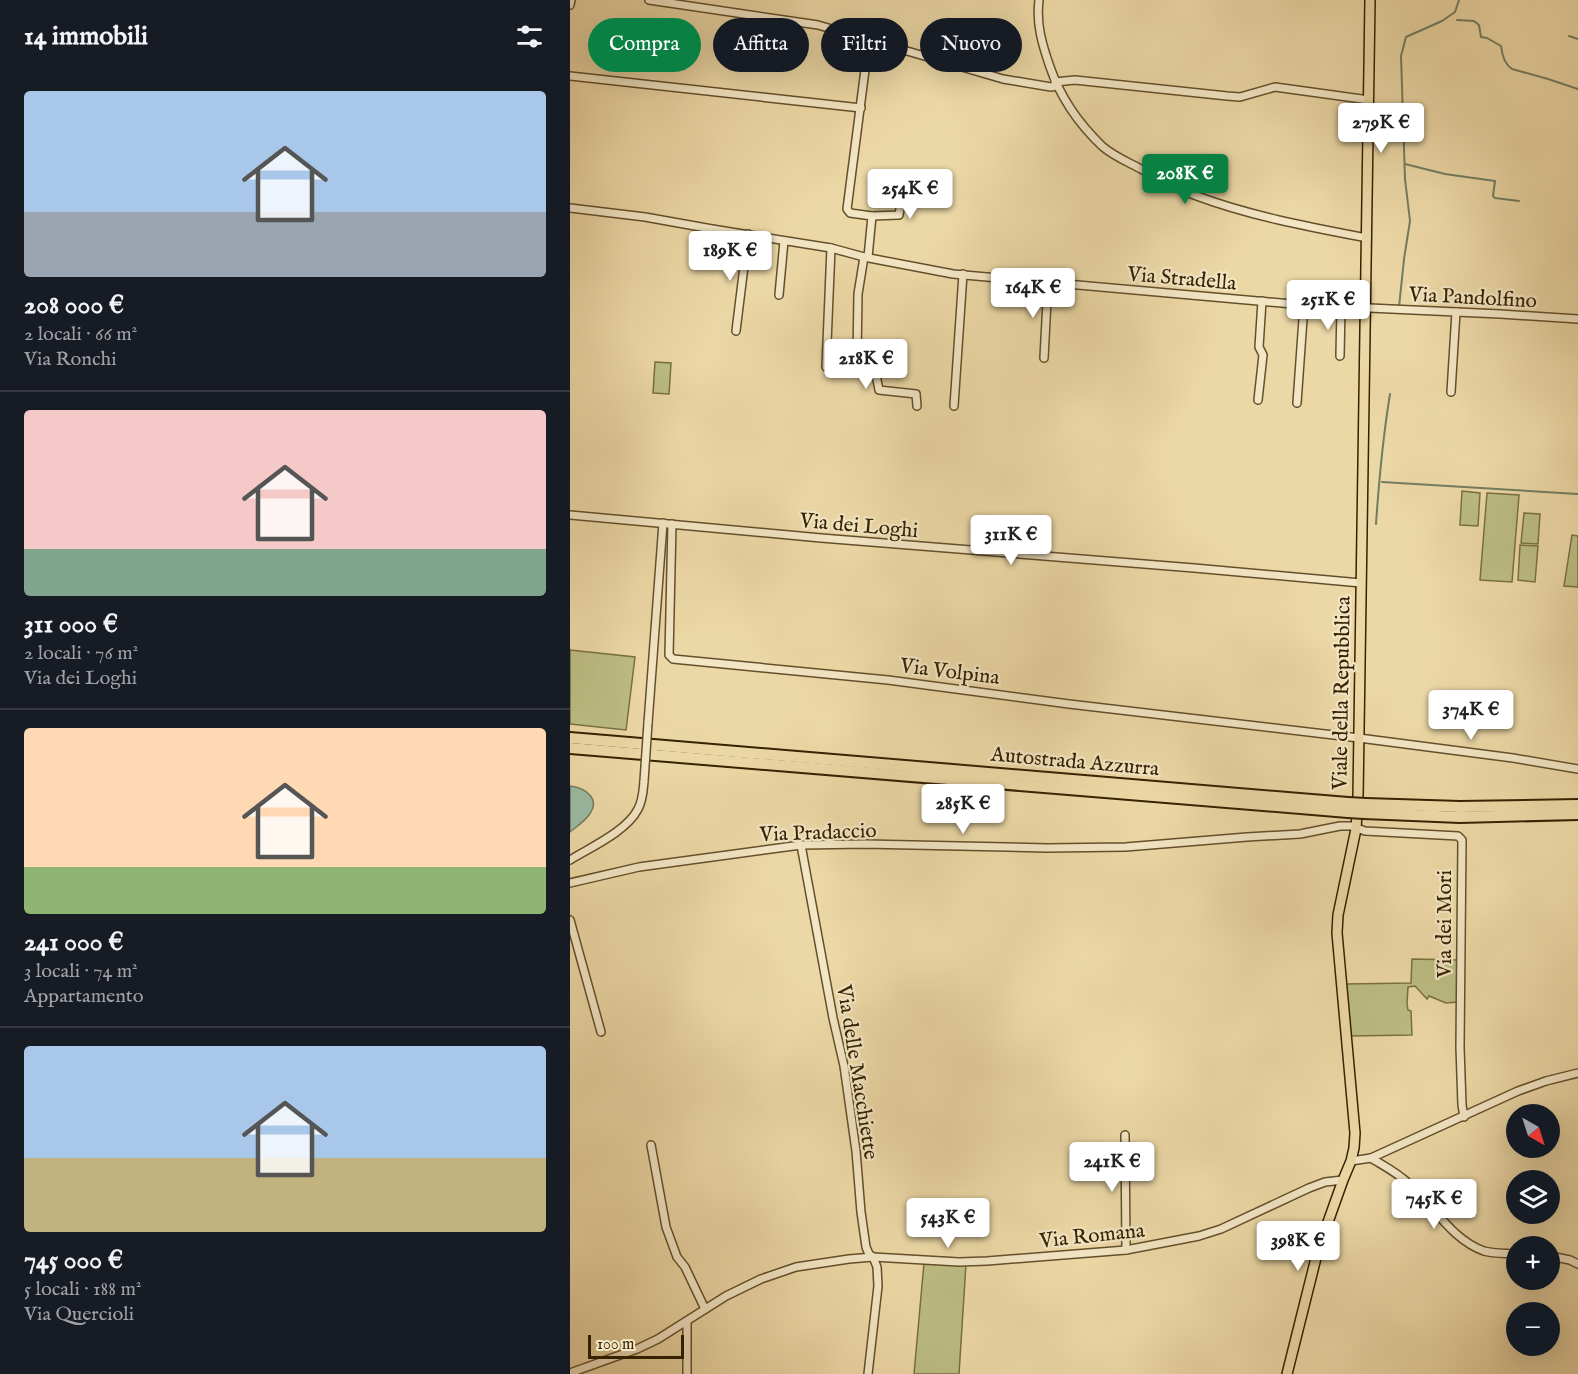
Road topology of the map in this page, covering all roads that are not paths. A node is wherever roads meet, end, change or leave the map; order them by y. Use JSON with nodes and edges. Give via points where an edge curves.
{"nodes":[{"id":1,"x":571,"y":0,"type":"edge"},
{"id":2,"x":649,"y":0,"type":"edge"},
{"id":3,"x":1039,"y":0,"type":"edge"},
{"id":4,"x":1370,"y":0,"type":"edge"},
{"id":5,"x":570,"y":5,"type":"edge"},
{"id":6,"x":821,"y":26,"type":"edge"},
{"id":7,"x":908,"y":51,"type":"edge"},
{"id":8,"x":865,"y":72,"type":"edge"},
{"id":9,"x":570,"y":76,"type":"edge"},
{"id":10,"x":1056,"y":84,"type":"junction"},
{"id":11,"x":1369,"y":100,"type":"junction"},
{"id":12,"x":861,"y":108,"type":"junction"},
{"id":13,"x":905,"y":178,"type":"dead end"},
{"id":14,"x":570,"y":208,"type":"edge"},
{"id":15,"x":872,"y":216,"type":"junction"},
{"id":16,"x":748,"y":234,"type":"junction"},
{"id":17,"x":1367,"y":238,"type":"junction"},
{"id":18,"x":784,"y":241,"type":"junction"},
{"id":19,"x":831,"y":248,"type":"junction"},
{"id":20,"x":866,"y":257,"type":"junction"},
{"id":21,"x":963,"y":274,"type":"junction"},
{"id":22,"x":1048,"y":282,"type":"junction"},
{"id":23,"x":779,"y":295,"type":"dead end"},
{"id":24,"x":1262,"y":301,"type":"junction"},
{"id":25,"x":1305,"y":305,"type":"junction"},
{"id":26,"x":1341,"y":306,"type":"junction"},
{"id":27,"x":1366,"y":309,"type":"junction"},
{"id":28,"x":1456,"y":312,"type":"junction"},
{"id":29,"x":1578,"y":320,"type":"edge"},
{"id":30,"x":736,"y":331,"type":"dead end"},
{"id":31,"x":1311,"y":346,"type":"dead end"},
{"id":32,"x":1340,"y":356,"type":"dead end"},
{"id":33,"x":857,"y":357,"type":"dead end"},
{"id":34,"x":1044,"y":358,"type":"dead end"},
{"id":35,"x":1451,"y":392,"type":"dead end"},
{"id":36,"x":1258,"y":400,"type":"dead end"},
{"id":37,"x":1298,"y":403,"type":"dead end"},
{"id":38,"x":917,"y":406,"type":"dead end"},
{"id":39,"x":954,"y":406,"type":"dead end"},
{"id":40,"x":570,"y":515,"type":"edge"},
{"id":41,"x":663,"y":523,"type":"junction"},
{"id":42,"x":672,"y":524,"type":"junction"},
{"id":43,"x":1361,"y":584,"type":"junction"},
{"id":44,"x":570,"y":738,"type":"edge"},
{"id":45,"x":1359,"y":738,"type":"junction"},
{"id":46,"x":570,"y":748,"type":"edge"},
{"id":47,"x":1578,"y":770,"type":"edge"},
{"id":48,"x":1578,"y":805,"type":"edge"},
{"id":49,"x":1348,"y":808,"type":"junction"},
{"id":50,"x":1364,"y":809,"type":"junction"},
{"id":51,"x":1578,"y":814,"type":"edge"},
{"id":52,"x":1356,"y":829,"type":"junction"},
{"id":53,"x":801,"y":845,"type":"junction"},
{"id":54,"x":570,"y":860,"type":"edge"},
{"id":55,"x":570,"y":884,"type":"edge"},
{"id":56,"x":570,"y":920,"type":"edge"},
{"id":57,"x":601,"y":1032,"type":"dead end"},
{"id":58,"x":1578,"y":1073,"type":"edge"},
{"id":59,"x":1464,"y":1117,"type":"junction"},
{"id":60,"x":1125,"y":1135,"type":"dead end"},
{"id":61,"x":651,"y":1145,"type":"dead end"},
{"id":62,"x":1371,"y":1158,"type":"junction"},
{"id":63,"x":1351,"y":1161,"type":"junction"},
{"id":64,"x":1342,"y":1180,"type":"junction"},
{"id":65,"x":1126,"y":1250,"type":"junction"},
{"id":66,"x":1506,"y":1253,"type":"edge"},
{"id":67,"x":873,"y":1257,"type":"junction"},
{"id":68,"x":1560,"y":1258,"type":"edge"},
{"id":69,"x":1578,"y":1264,"type":"edge"},
{"id":70,"x":705,"y":1309,"type":"junction"},
{"id":71,"x":687,"y":1321,"type":"junction"},
{"id":72,"x":570,"y":1373,"type":"edge"},
{"id":73,"x":687,"y":1374,"type":"edge"},
{"id":74,"x":868,"y":1374,"type":"edge"},
{"id":75,"x":1287,"y":1374,"type":"edge"}],
"edges":[{"from":1,"to":5,"type":"street"},
{"from":2,"to":6,"type":"street"},
{"from":3,"to":10,"type":"street","via":[[1039,33]]},
{"from":4,"to":11,"type":"main road","name":"Viale della Repubblica"},
{"from":7,"to":10,"type":"street","via":[[1003,79],[1051,87]]},
{"from":8,"to":12,"type":"street"},
{"from":9,"to":12,"type":"street"},
{"from":10,"to":11,"type":"street","via":[[1076,80],[1240,97],[1275,87]]},
{"from":10,"to":17,"type":"street","via":[[1103,146],[1166,183],[1240,209]]},
{"from":11,"to":17,"type":"main road","name":"Viale della Repubblica"},
{"from":12,"to":15,"type":"street","via":[[847,209],[850,213]]},
{"from":13,"to":15,"type":"street","via":[[899,215]]},
{"from":14,"to":16,"type":"street","name":"Via Stradella"},
{"from":15,"to":20,"type":"street"},
{"from":16,"to":18,"type":"street","name":"Via Stradella"},
{"from":16,"to":30,"type":"street"},
{"from":17,"to":27,"type":"main road","name":"Viale della Repubblica"},
{"from":18,"to":19,"type":"street","name":"Via Stradella"},
{"from":18,"to":23,"type":"street"},
{"from":19,"to":20,"type":"street","name":"Via Stradella"},
{"from":19,"to":38,"type":"street","via":[[826,367],[874,371],[879,390],[916,394]]},
{"from":20,"to":21,"type":"street","name":"Via Stradella"},
{"from":20,"to":33,"type":"street","via":[[858,294]]},
{"from":21,"to":22,"type":"street","name":"Via Stradella"},
{"from":21,"to":39,"type":"street"},
{"from":22,"to":24,"type":"street","name":"Via Stradella"},
{"from":22,"to":34,"type":"street"},
{"from":24,"to":25,"type":"street","name":"Via Stradella"},
{"from":24,"to":36,"type":"street","via":[[1259,347],[1263,355]]},
{"from":25,"to":26,"type":"street","name":"Via Stradella"},
{"from":25,"to":31,"type":"street","via":[[1304,346]]},
{"from":25,"to":37,"type":"street"},
{"from":26,"to":27,"type":"street","name":"Via Stradella"},
{"from":26,"to":32,"type":"street"},
{"from":27,"to":28,"type":"street","name":"Via Pandolfino"},
{"from":27,"to":43,"type":"main road","name":"Viale della Repubblica"},
{"from":28,"to":29,"type":"street","name":"Via Pandolfino"},
{"from":28,"to":35,"type":"street"},
{"from":40,"to":41,"type":"street","name":"Via dei Loghi"},
{"from":41,"to":42,"type":"street","name":"Via dei Loghi"},
{"from":41,"to":54,"type":"street","bridge":true,"via":[[643,794],[629,821]]},
{"from":42,"to":43,"type":"street","name":"Via dei Loghi"},
{"from":42,"to":45,"type":"street","name":"Via Volpina","via":[[669,655],[673,659],[888,680]]},
{"from":43,"to":45,"type":"main road","name":"Viale della Repubblica"},
{"from":44,"to":49,"type":"highway","name":"Autostrada Azzurra"},
{"from":45,"to":47,"type":"street"},
{"from":45,"to":52,"type":"main road","name":"Viale della Repubblica"},
{"from":46,"to":49,"type":"highway","name":"Autostrada Azzurra"},
{"from":48,"to":50,"type":"highway","name":"Autostrada Azzurra"},
{"from":49,"to":50,"type":"highway","name":"Autostrada Azzurra","bridge":true},
{"from":50,"to":51,"type":"highway","name":"Autostrada Azzurra","via":[[1460,817]]},
{"from":52,"to":53,"type":"street","name":"Via Pradaccio","via":[[1340,826],[1300,834],[1126,847]]},
{"from":52,"to":59,"type":"street","name":"Via dei Mori","via":[[1458,836],[1462,840],[1460,1047]]},
{"from":52,"to":63,"type":"main road","name":"Viale della Repubblica","via":[[1337,933],[1355,1133]]},
{"from":53,"to":55,"type":"street","name":"Via Pradaccio","via":[[639,867]]},
{"from":53,"to":67,"type":"street","name":"Via delle Macchiette","via":[[844,1066],[866,1247]]},
{"from":56,"to":57,"type":"street"},
{"from":58,"to":59,"type":"street","via":[[1518,1091]]},
{"from":59,"to":62,"type":"street"},
{"from":60,"to":65,"type":"street"},
{"from":61,"to":70,"type":"street","via":[[666,1227]]},
{"from":62,"to":63,"type":"street"},
{"from":62,"to":66,"type":"street","via":[[1410,1185],[1474,1247]]},
{"from":63,"to":64,"type":"main road","name":"Viale della Repubblica"},
{"from":64,"to":65,"type":"street","name":"Via Romana","via":[[1309,1188],[1221,1229]]},
{"from":64,"to":75,"type":"main road","name":"Viale della Repubblica","via":[[1318,1250]]},
{"from":65,"to":67,"type":"street","name":"Via Romana","via":[[978,1261]]},
{"from":67,"to":70,"type":"street","name":"Via Romana","via":[[796,1267],[746,1286]]},
{"from":67,"to":74,"type":"street","name":"Via delle Macchiette","via":[[878,1286]]},
{"from":68,"to":69,"type":"street"},
{"from":70,"to":71,"type":"street","name":"Via Romana"},
{"from":71,"to":72,"type":"street","name":"Via Romana","via":[[637,1349]]},
{"from":71,"to":73,"type":"street"}]}
